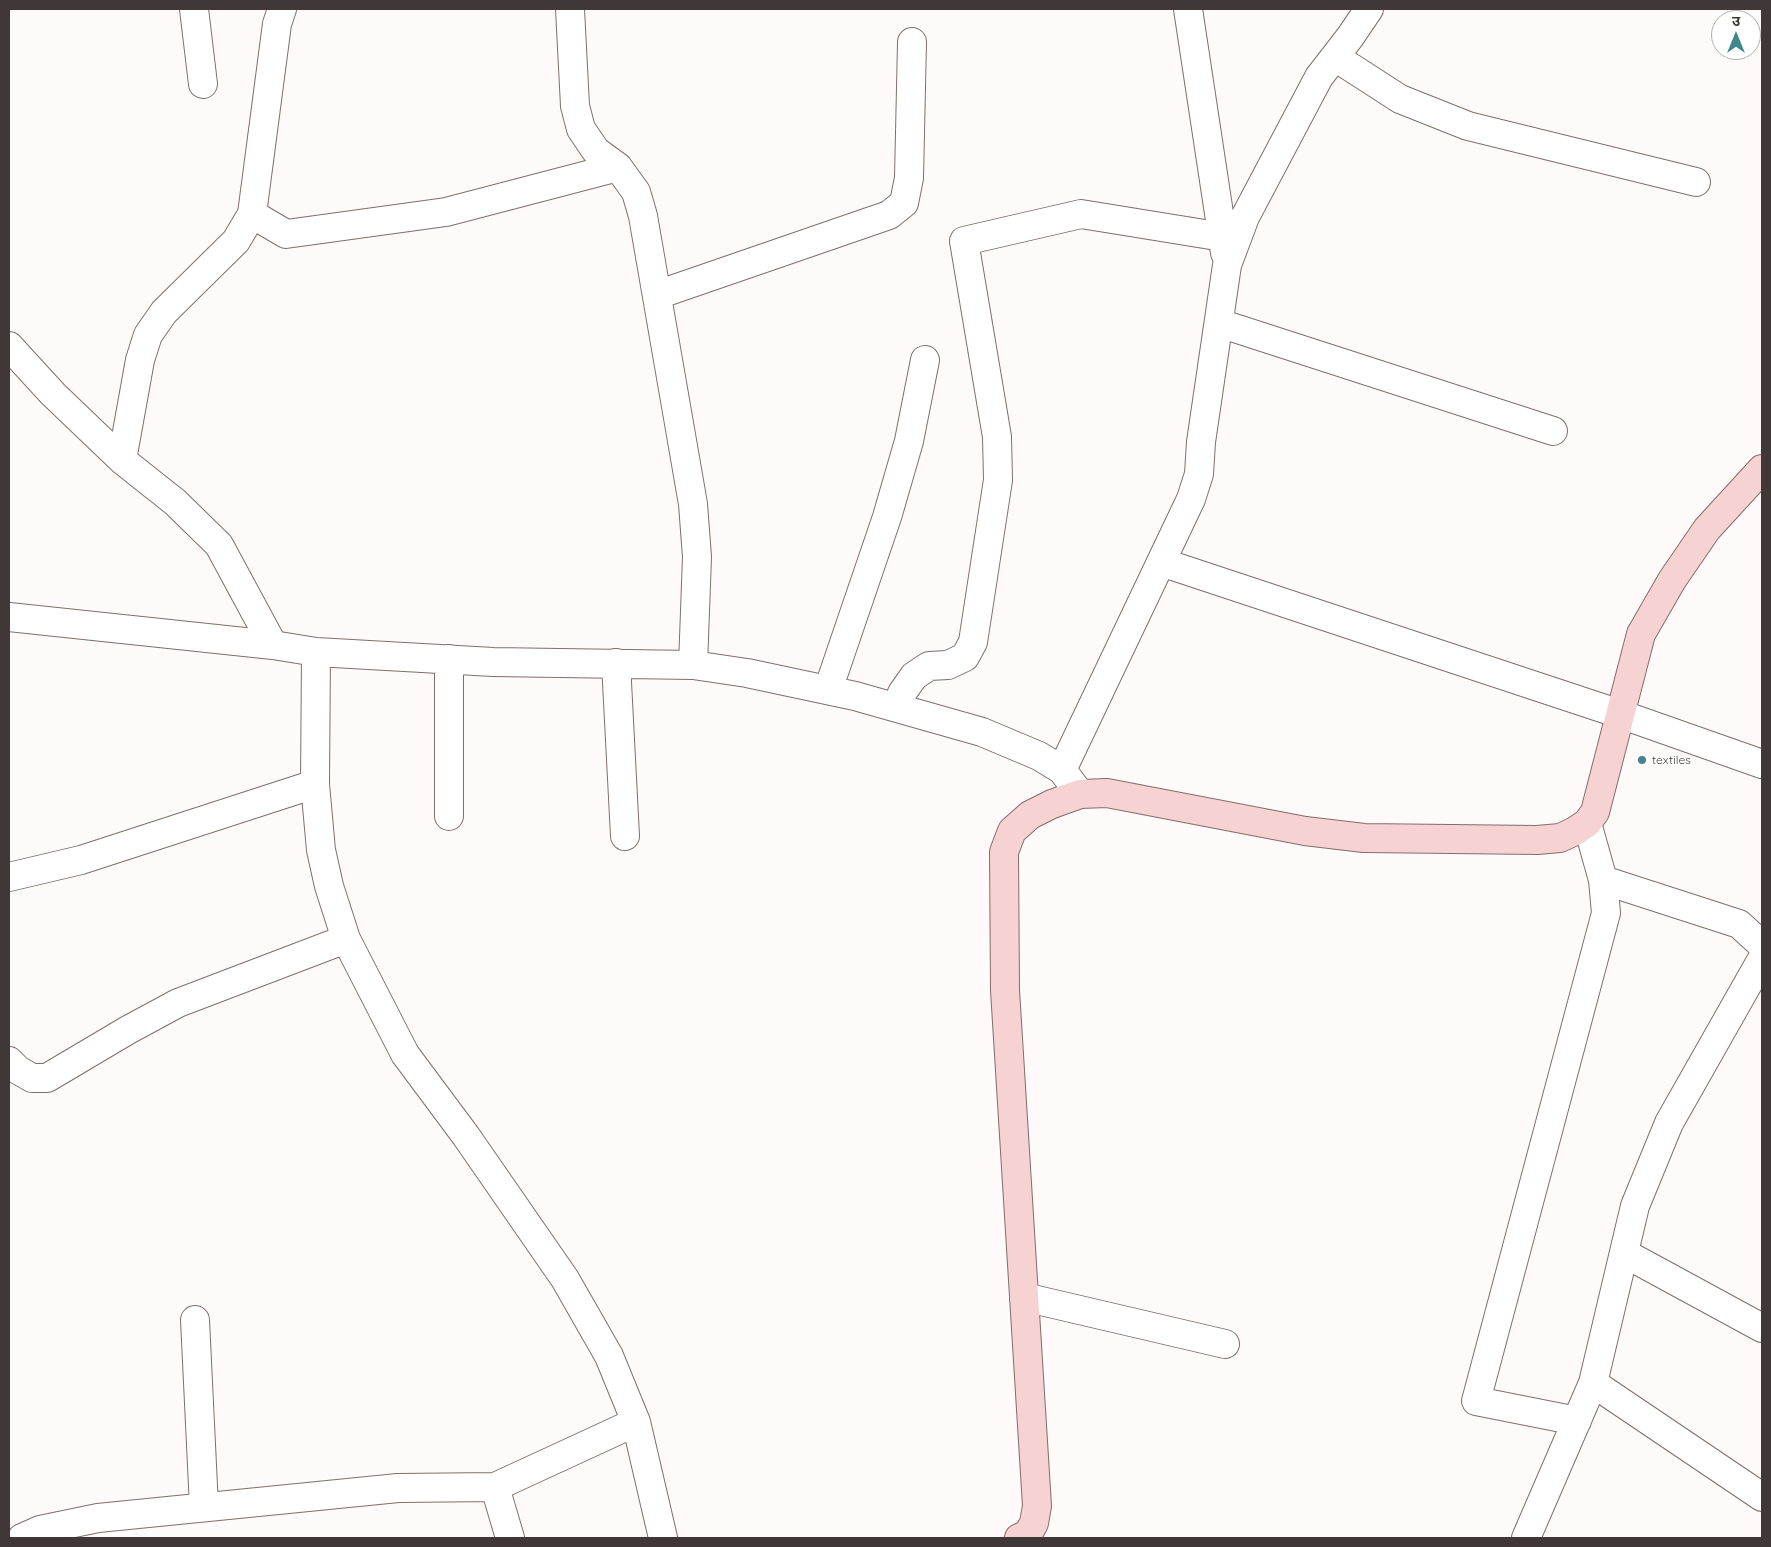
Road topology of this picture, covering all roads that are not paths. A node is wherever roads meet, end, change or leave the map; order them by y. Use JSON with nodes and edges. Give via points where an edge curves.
{"nodes":[{"id":1,"x":194,"y":9,"type":"edge"},
{"id":2,"x":282,"y":9,"type":"edge"},
{"id":3,"x":570,"y":9,"type":"edge"},
{"id":4,"x":1188,"y":9,"type":"edge"},
{"id":5,"x":1369,"y":9,"type":"edge"},
{"id":6,"x":912,"y":42,"type":"dead end"},
{"id":7,"x":1335,"y":57,"type":"junction"},
{"id":8,"x":203,"y":84,"type":"dead end"},
{"id":9,"x":618,"y":167,"type":"junction"},
{"id":10,"x":1696,"y":182,"type":"dead end"},
{"id":11,"x":252,"y":214,"type":"junction"},
{"id":12,"x":1223,"y":237,"type":"junction"},
{"id":13,"x":1227,"y":265,"type":"junction"},
{"id":14,"x":657,"y":294,"type":"junction"},
{"id":15,"x":1218,"y":323,"type":"junction"},
{"id":16,"x":9,"y":346,"type":"edge"},
{"id":17,"x":925,"y":360,"type":"dead end"},
{"id":18,"x":1553,"y":431,"type":"dead end"},
{"id":19,"x":122,"y":460,"type":"junction"},
{"id":20,"x":1762,"y":469,"type":"edge"},
{"id":21,"x":1161,"y":562,"type":"junction"},
{"id":22,"x":9,"y":617,"type":"edge"},
{"id":23,"x":273,"y":645,"type":"junction"},
{"id":24,"x":316,"y":652,"type":"junction"},
{"id":25,"x":449,"y":659,"type":"junction"},
{"id":26,"x":616,"y":662,"type":"junction"},
{"id":27,"x":693,"y":665,"type":"junction"},
{"id":28,"x":828,"y":690,"type":"junction"},
{"id":29,"x":897,"y":708,"type":"junction"},
{"id":30,"x":1620,"y":714,"type":"junction"},
{"id":31,"x":1762,"y":764,"type":"edge"},
{"id":32,"x":1062,"y":770,"type":"junction"},
{"id":33,"x":315,"y":784,"type":"junction"},
{"id":34,"x":1080,"y":794,"type":"junction"},
{"id":35,"x":449,"y":816,"type":"dead end"},
{"id":36,"x":1588,"y":823,"type":"junction"},
{"id":37,"x":625,"y":836,"type":"dead end"},
{"id":38,"x":9,"y":877,"type":"edge"},
{"id":39,"x":1603,"y":880,"type":"junction"},
{"id":40,"x":346,"y":940,"type":"junction"},
{"id":41,"x":1762,"y":946,"type":"edge"},
{"id":42,"x":1762,"y":959,"type":"edge"},
{"id":43,"x":9,"y":1061,"type":"edge"},
{"id":44,"x":1624,"y":1253,"type":"junction"},
{"id":45,"x":1024,"y":1297,"type":"junction"},
{"id":46,"x":194,"y":1320,"type":"dead end"},
{"id":47,"x":1762,"y":1328,"type":"edge"},
{"id":48,"x":1225,"y":1344,"type":"dead end"},
{"id":49,"x":1593,"y":1383,"type":"junction"},
{"id":50,"x":1577,"y":1421,"type":"junction"},
{"id":51,"x":636,"y":1422,"type":"junction"},
{"id":52,"x":495,"y":1487,"type":"junction"},
{"id":53,"x":1762,"y":1497,"type":"edge"},
{"id":54,"x":204,"y":1508,"type":"junction"},
{"id":55,"x":1026,"y":1537,"type":"edge"},
{"id":56,"x":22,"y":1538,"type":"edge"},
{"id":57,"x":510,"y":1538,"type":"edge"},
{"id":58,"x":663,"y":1538,"type":"edge"},
{"id":59,"x":1526,"y":1538,"type":"edge"}],
"edges":[{"from":1,"to":8,"type":"street"},
{"from":2,"to":11,"type":"street","via":[[277,24]]},
{"from":3,"to":9,"type":"street","via":[[575,106],[581,129],[596,151]]},
{"from":4,"to":12,"type":"street"},
{"from":5,"to":7,"type":"street"},
{"from":6,"to":14,"type":"street","via":[[909,178],[904,203],[889,215]]},
{"from":7,"to":10,"type":"street","via":[[1400,99],[1468,126]]},
{"from":7,"to":13,"type":"street","via":[[1319,77],[1244,217]]},
{"from":9,"to":11,"type":"street","via":[[446,212],[286,234]]},
{"from":9,"to":14,"type":"street","via":[[636,192]]},
{"from":11,"to":19,"type":"street","via":[[236,241],[164,312],[148,335],[140,360]]},
{"from":12,"to":13,"type":"street"},
{"from":12,"to":29,"type":"street","via":[[1082,214],[964,241],[997,437],[998,480],[973,642],[965,657],[948,665],[929,666],[914,676],[902,693]]},
{"from":13,"to":15,"type":"street"},
{"from":14,"to":27,"type":"street","via":[[693,504],[697,557]]},
{"from":15,"to":18,"type":"street"},
{"from":15,"to":21,"type":"street","via":[[1199,474],[1191,499]]},
{"from":16,"to":19,"type":"street","via":[[53,394]]},
{"from":17,"to":28,"type":"street","via":[[909,441],[887,517]]},
{"from":19,"to":23,"type":"street","via":[[175,502],[218,545]]},
{"from":20,"to":30,"type":"street","via":[[1707,529],[1655,608],[1641,634]]},
{"from":21,"to":30,"type":"street"},
{"from":21,"to":32,"type":"street"},
{"from":22,"to":23,"type":"street"},
{"from":23,"to":24,"type":"street"},
{"from":24,"to":25,"type":"street"},
{"from":24,"to":33,"type":"street"},
{"from":25,"to":26,"type":"street"},
{"from":25,"to":35,"type":"street"},
{"from":26,"to":27,"type":"street"},
{"from":26,"to":37,"type":"street"},
{"from":27,"to":28,"type":"street"},
{"from":28,"to":29,"type":"street"},
{"from":29,"to":32,"type":"street","via":[[982,732],[1039,756]]},
{"from":30,"to":31,"type":"street"},
{"from":30,"to":36,"type":"street","via":[[1595,812]]},
{"from":32,"to":34,"type":"street"},
{"from":33,"to":38,"type":"street","via":[[80,860]]},
{"from":33,"to":40,"type":"street","via":[[320,850]]},
{"from":34,"to":36,"type":"street","via":[[1107,793],[1364,838],[1537,840],[1560,838]]},
{"from":34,"to":45,"type":"street","via":[[1030,815],[1012,831],[1004,852],[1006,990]]},
{"from":36,"to":39,"type":"street"},
{"from":39,"to":41,"type":"street","via":[[1740,924]]},
{"from":39,"to":50,"type":"street","via":[[1606,913],[1476,1401]]},
{"from":40,"to":43,"type":"street","via":[[178,1003],[47,1078],[32,1078]]},
{"from":40,"to":51,"type":"street","via":[[405,1054],[565,1279],[609,1356]]},
{"from":42,"to":44,"type":"street","via":[[1669,1123],[1635,1206]]},
{"from":44,"to":47,"type":"street"},
{"from":44,"to":49,"type":"street"},
{"from":45,"to":48,"type":"street"},
{"from":45,"to":55,"type":"street","via":[[1037,1506],[1034,1523]]},
{"from":46,"to":54,"type":"street"},
{"from":49,"to":50,"type":"street"},
{"from":49,"to":53,"type":"street"},
{"from":50,"to":59,"type":"street"},
{"from":51,"to":52,"type":"street"},
{"from":51,"to":58,"type":"street"},
{"from":52,"to":54,"type":"street","via":[[398,1488]]},
{"from":52,"to":57,"type":"street"},
{"from":54,"to":56,"type":"street","via":[[98,1518],[40,1530]]}]}
